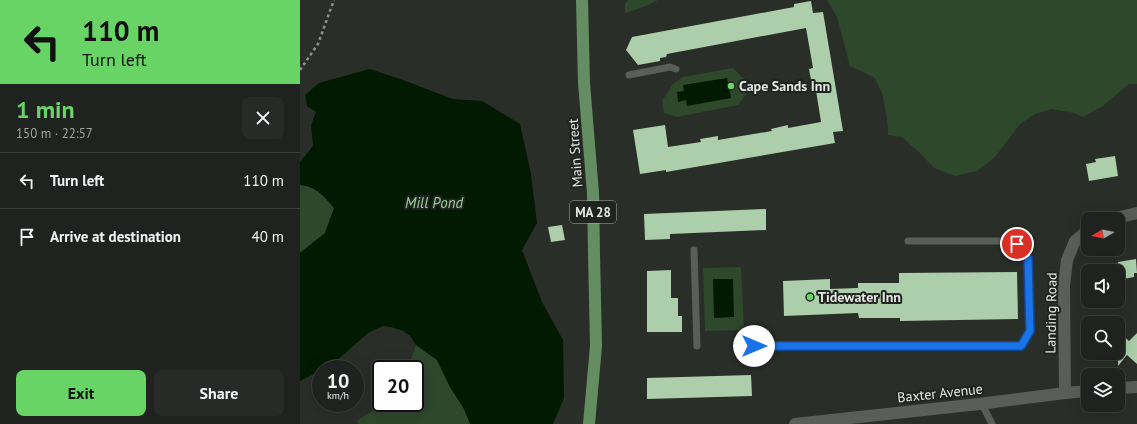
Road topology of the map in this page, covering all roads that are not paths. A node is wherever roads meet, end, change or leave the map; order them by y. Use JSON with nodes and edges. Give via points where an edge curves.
{"nodes":[{"id":1,"x":582,"y":0,"type":"edge"},
{"id":2,"x":676,"y":69,"type":"dead end"},
{"id":3,"x":629,"y":75,"type":"dead end"},
{"id":4,"x":1137,"y":213,"type":"edge"},
{"id":5,"x":1125,"y":216,"type":"edge"},
{"id":6,"x":1081,"y":236,"type":"edge"},
{"id":7,"x":908,"y":241,"type":"dead end"},
{"id":8,"x":694,"y":250,"type":"dead end"},
{"id":9,"x":697,"y":346,"type":"dead end"},
{"id":10,"x":754,"y":346,"type":"dead end"},
{"id":11,"x":1137,"y":387,"type":"edge"},
{"id":12,"x":1125,"y":388,"type":"edge"},
{"id":13,"x":1081,"y":391,"type":"edge"},
{"id":14,"x":1065,"y":392,"type":"junction"},
{"id":15,"x":982,"y":404,"type":"junction"},
{"id":16,"x":589,"y":424,"type":"edge"},
{"id":17,"x":795,"y":424,"type":"edge"},
{"id":18,"x":992,"y":424,"type":"edge"}],
"edges":[{"from":1,"to":16,"type":"main road","name":"Main Street","number":"MA 28","via":[[584,83],[593,193],[596,346]]},
{"from":2,"to":3,"type":"lane","via":[[670,67]]},
{"from":4,"to":5,"type":"street"},
{"from":6,"to":14,"type":"street","name":"Landing Road","via":[[1075,241],[1067,260],[1064,286]]},
{"from":7,"to":10,"type":"lane","via":[[1004,241],[1017,244],[1028,258],[1030,331],[1021,346]]},
{"from":8,"to":9,"type":"lane"},
{"from":11,"to":12,"type":"street"},
{"from":13,"to":14,"type":"street","name":"Baxter Avenue"},
{"from":14,"to":15,"type":"street","name":"Baxter Avenue"},
{"from":15,"to":17,"type":"street","name":"Baxter Avenue"},
{"from":15,"to":18,"type":"lane"}]}
